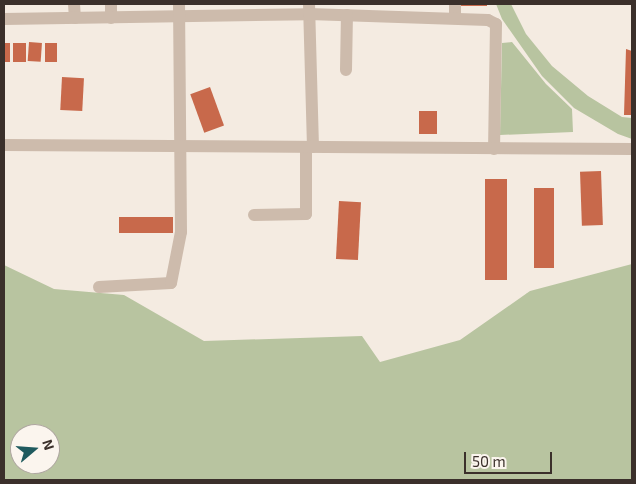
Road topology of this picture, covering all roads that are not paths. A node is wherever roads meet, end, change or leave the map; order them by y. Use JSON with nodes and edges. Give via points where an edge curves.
{"nodes":[{"id":1,"x":74,"y":4,"type":"edge"},
{"id":2,"x":111,"y":4,"type":"edge"},
{"id":3,"x":179,"y":4,"type":"edge"},
{"id":4,"x":455,"y":4,"type":"edge"},
{"id":5,"x":309,"y":9,"type":"edge"},
{"id":6,"x":382,"y":10,"type":"edge"},
{"id":7,"x":347,"y":15,"type":"junction"},
{"id":8,"x":74,"y":18,"type":"junction"},
{"id":9,"x":111,"y":18,"type":"junction"},
{"id":10,"x":180,"y":18,"type":"junction"},
{"id":11,"x":455,"y":18,"type":"junction"},
{"id":12,"x":4,"y":19,"type":"edge"},
{"id":13,"x":346,"y":70,"type":"dead end"},
{"id":14,"x":4,"y":144,"type":"edge"},
{"id":15,"x":179,"y":146,"type":"junction"},
{"id":16,"x":309,"y":148,"type":"junction"},
{"id":17,"x":632,"y":149,"type":"edge"},
{"id":18,"x":494,"y":150,"type":"junction"},
{"id":19,"x":254,"y":215,"type":"dead end"},
{"id":20,"x":98,"y":287,"type":"dead end"}],
"edges":[{"from":1,"to":8,"type":"street"},
{"from":2,"to":9,"type":"street"},
{"from":3,"to":10,"type":"street"},
{"from":4,"to":11,"type":"street"},
{"from":5,"to":7,"type":"street"},
{"from":5,"to":10,"type":"street"},
{"from":5,"to":16,"type":"street"},
{"from":6,"to":7,"type":"street"},
{"from":6,"to":11,"type":"street"},
{"from":7,"to":13,"type":"street"},
{"from":8,"to":9,"type":"street"},
{"from":8,"to":12,"type":"street"},
{"from":9,"to":10,"type":"street"},
{"from":10,"to":15,"type":"street"},
{"from":11,"to":18,"type":"street","via":[[496,24]]},
{"from":14,"to":15,"type":"street"},
{"from":15,"to":16,"type":"street"},
{"from":15,"to":20,"type":"street","via":[[181,232],[171,283]]},
{"from":16,"to":18,"type":"street"},
{"from":16,"to":19,"type":"street","via":[[306,214]]},
{"from":17,"to":18,"type":"street"}]}
